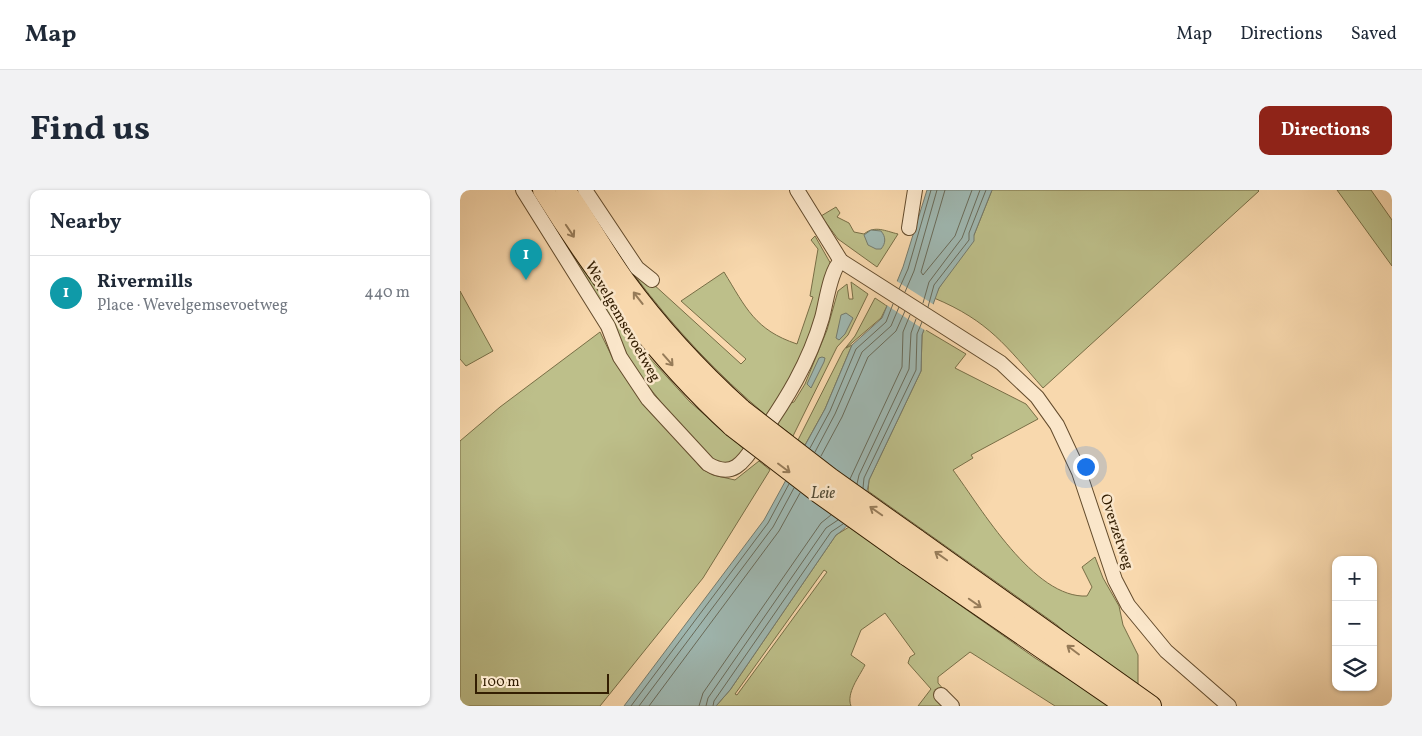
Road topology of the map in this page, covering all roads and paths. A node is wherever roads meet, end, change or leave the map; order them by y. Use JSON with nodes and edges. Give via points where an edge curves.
{"nodes":[{"id":1,"x":523,"y":190,"type":"edge"},
{"id":2,"x":544,"y":190,"type":"edge"},
{"id":3,"x":565,"y":190,"type":"edge"},
{"id":4,"x":585,"y":190,"type":"edge"},
{"id":5,"x":797,"y":190,"type":"edge"},
{"id":6,"x":915,"y":190,"type":"edge"},
{"id":7,"x":909,"y":228,"type":"dead end"},
{"id":8,"x":841,"y":261,"type":"junction"},
{"id":9,"x":652,"y":280,"type":"dead end"},
{"id":10,"x":737,"y":418,"type":"junction"},
{"id":11,"x":1108,"y":685,"type":"junction"},
{"id":12,"x":941,"y":694,"type":"dead end"},
{"id":13,"x":952,"y":706,"type":"edge"},
{"id":14,"x":1126,"y":706,"type":"edge"},
{"id":15,"x":1151,"y":706,"type":"edge"},
{"id":16,"x":1229,"y":706,"type":"edge"}],
"edges":[{"from":1,"to":8,"type":"street","name":"Wevelgemsevoetweg","via":[[608,326],[620,357],[648,399],[716,469],[726,471],[747,458],[787,399],[807,360],[822,320],[835,269]]},
{"from":2,"to":10,"type":"highway","one_way":true,"via":[[623,308],[700,397]]},
{"from":10,"to":3,"type":"highway","one_way":true,"via":[[623,279]]},
{"from":4,"to":9,"type":"street","via":[[637,268]]},
{"from":5,"to":8,"type":"street"},
{"from":6,"to":7,"type":"street"},
{"from":8,"to":16,"type":"street","name":"Overzetweg","via":[[958,334],[1014,374],[1037,397],[1057,425],[1088,495],[1115,580],[1128,605],[1166,651]]},
{"from":10,"to":11,"type":"highway","bridge":true,"via":[[830,478],[911,547]]},
{"from":11,"to":14,"type":"highway"},
{"from":11,"to":15,"type":"highway"},
{"from":12,"to":13,"type":"street"}]}
